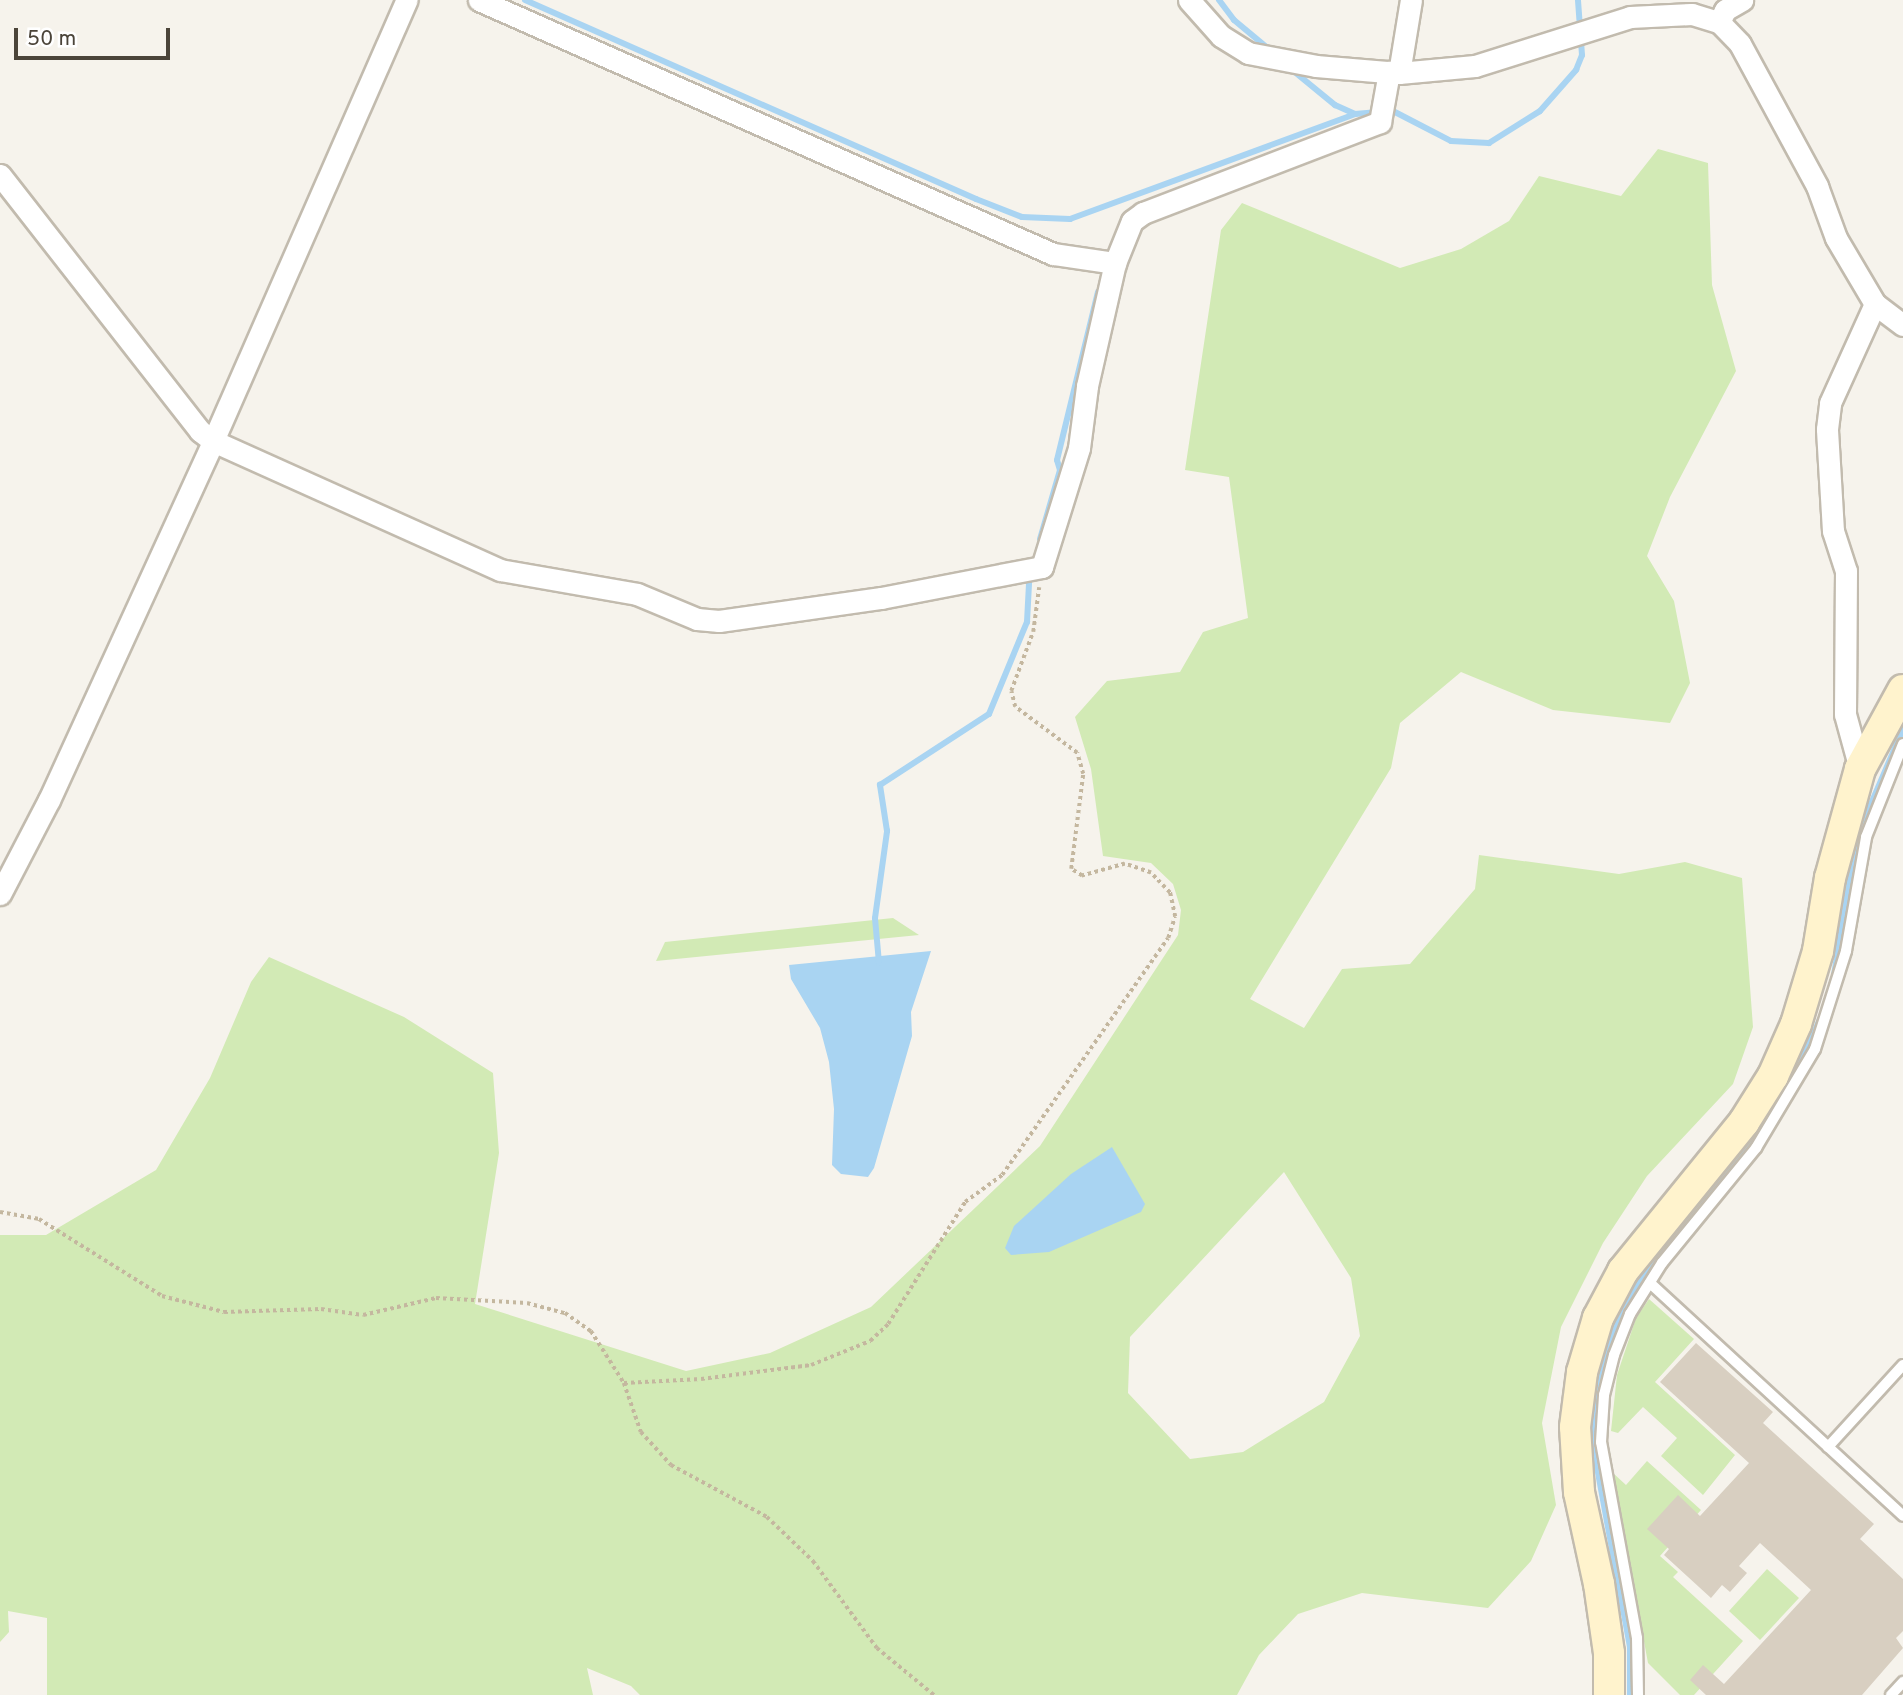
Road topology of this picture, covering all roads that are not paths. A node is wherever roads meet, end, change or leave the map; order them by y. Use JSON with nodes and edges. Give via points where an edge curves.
{"nodes":[{"id":1,"x":407,"y":0,"type":"edge"},
{"id":2,"x":479,"y":0,"type":"edge"},
{"id":3,"x":1188,"y":0,"type":"edge"},
{"id":4,"x":1410,"y":0,"type":"edge"},
{"id":5,"x":1742,"y":0,"type":"edge"},
{"id":6,"x":1719,"y":22,"type":"junction"},
{"id":7,"x":1394,"y":73,"type":"junction"},
{"id":8,"x":0,"y":175,"type":"edge"},
{"id":9,"x":1115,"y":263,"type":"junction"},
{"id":10,"x":1875,"y":304,"type":"junction"},
{"id":11,"x":1903,"y":325,"type":"edge"},
{"id":12,"x":213,"y":441,"type":"junction"},
{"id":13,"x":1903,"y":690,"type":"edge"},
{"id":14,"x":1903,"y":744,"type":"edge"},
{"id":15,"x":1860,"y":769,"type":"junction"},
{"id":16,"x":0,"y":894,"type":"edge"},
{"id":17,"x":1650,"y":1283,"type":"junction"},
{"id":18,"x":1903,"y":1365,"type":"edge"},
{"id":19,"x":1828,"y":1447,"type":"junction"},
{"id":20,"x":1903,"y":1516,"type":"edge"},
{"id":21,"x":1903,"y":1682,"type":"edge"},
{"id":22,"x":1609,"y":1695,"type":"edge"},
{"id":23,"x":1638,"y":1695,"type":"edge"},
{"id":24,"x":1891,"y":1695,"type":"edge"}],
"edges":[{"from":1,"to":12,"type":"street"},
{"from":2,"to":9,"type":"street","via":[[1053,254]]},
{"from":3,"to":7,"type":"street","via":[[1221,36],[1248,53]]},
{"from":4,"to":7,"type":"street"},
{"from":5,"to":6,"type":"street","via":[[1725,10]]},
{"from":6,"to":7,"type":"street","via":[[1661,13],[1630,17],[1475,66]]},
{"from":6,"to":10,"type":"street","via":[[1740,44],[1817,186],[1836,239]]},
{"from":7,"to":9,"type":"street","via":[[1380,121],[1143,213],[1132,221]]},
{"from":8,"to":12,"type":"street","via":[[200,431]]},
{"from":9,"to":12,"type":"street","via":[[1087,386],[1079,448],[1042,567],[881,598],[719,621],[697,619],[637,594],[500,570]]},
{"from":10,"to":11,"type":"street"},
{"from":10,"to":15,"type":"street","via":[[1830,403],[1827,429],[1833,531],[1846,571],[1845,715]]},
{"from":12,"to":16,"type":"street","via":[[49,800]]},
{"from":13,"to":15,"type":"street"},
{"from":14,"to":17,"type":"lane","via":[[1866,837],[1843,963],[1815,1049],[1756,1148]]},
{"from":15,"to":22,"type":"street","via":[[1830,878],[1818,951],[1796,1024],[1773,1076],[1744,1122],[1623,1271],[1598,1318],[1582,1372],[1575,1427],[1579,1492],[1604,1618]]},
{"from":17,"to":19,"type":"lane"},
{"from":17,"to":23,"type":"lane","via":[[1630,1314],[1614,1354],[1604,1395],[1601,1442],[1637,1638]]},
{"from":18,"to":19,"type":"lane"},
{"from":19,"to":20,"type":"lane"},
{"from":21,"to":24,"type":"lane"}]}
